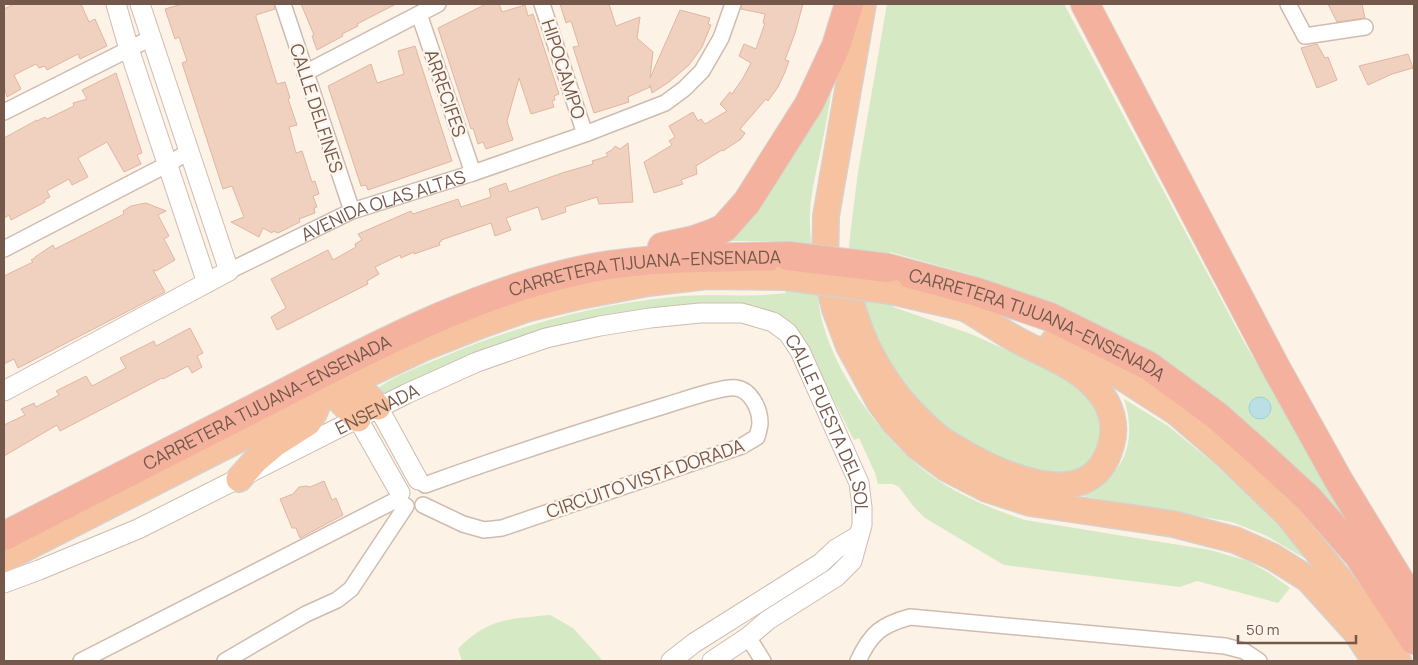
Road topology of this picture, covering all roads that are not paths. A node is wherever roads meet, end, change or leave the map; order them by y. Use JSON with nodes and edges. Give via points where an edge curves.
{"nodes":[{"id":1,"x":116,"y":4,"type":"edge"},
{"id":2,"x":140,"y":4,"type":"edge"},
{"id":3,"x":284,"y":4,"type":"edge"},
{"id":4,"x":438,"y":4,"type":"edge"},
{"id":5,"x":542,"y":4,"type":"edge"},
{"id":6,"x":733,"y":4,"type":"edge"},
{"id":7,"x":849,"y":4,"type":"edge"},
{"id":8,"x":863,"y":4,"type":"edge"},
{"id":9,"x":879,"y":4,"type":"edge"},
{"id":10,"x":1085,"y":4,"type":"edge"},
{"id":11,"x":1288,"y":4,"type":"edge"},
{"id":12,"x":419,"y":14,"type":"junction"},
{"id":13,"x":1365,"y":28,"type":"dead end"},
{"id":14,"x":150,"y":38,"type":"junction"},
{"id":15,"x":129,"y":49,"type":"junction"},
{"id":16,"x":305,"y":73,"type":"junction"},
{"id":17,"x":4,"y":112,"type":"edge"},
{"id":18,"x":585,"y":134,"type":"junction"},
{"id":19,"x":190,"y":151,"type":"junction"},
{"id":20,"x":168,"y":164,"type":"junction"},
{"id":21,"x":473,"y":173,"type":"junction"},
{"id":22,"x":352,"y":211,"type":"junction"},
{"id":23,"x":4,"y":249,"type":"edge"},
{"id":24,"x":786,"y":266,"type":"junction"},
{"id":25,"x":598,"y":267,"type":"junction"},
{"id":26,"x":229,"y":271,"type":"junction"},
{"id":27,"x":890,"y":279,"type":"junction"},
{"id":28,"x":207,"y":283,"type":"junction"},
{"id":29,"x":965,"y":308,"type":"junction"},
{"id":30,"x":773,"y":322,"type":"joint"},
{"id":31,"x":335,"y":390,"type":"junction"},
{"id":32,"x":4,"y":391,"type":"edge"},
{"id":33,"x":368,"y":413,"type":"junction"},
{"id":34,"x":398,"y":442,"type":"junction"},
{"id":35,"x":378,"y":454,"type":"junction"},
{"id":36,"x":240,"y":479,"type":"junction"},
{"id":37,"x":422,"y":483,"type":"junction"},
{"id":38,"x":402,"y":499,"type":"junction"},
{"id":39,"x":423,"y":505,"type":"junction"},
{"id":40,"x":4,"y":536,"type":"edge"},
{"id":41,"x":858,"y":536,"type":"junction"},
{"id":42,"x":4,"y":558,"type":"edge"},
{"id":43,"x":4,"y":583,"type":"edge"},
{"id":44,"x":1414,"y":604,"type":"edge"},
{"id":45,"x":748,"y":637,"type":"junction"},
{"id":46,"x":1414,"y":640,"type":"edge"},
{"id":47,"x":694,"y":644,"type":"junction"},
{"id":48,"x":81,"y":661,"type":"edge"},
{"id":49,"x":226,"y":661,"type":"edge"},
{"id":50,"x":671,"y":661,"type":"edge"},
{"id":51,"x":710,"y":661,"type":"edge"},
{"id":52,"x":763,"y":661,"type":"edge"},
{"id":53,"x":858,"y":661,"type":"edge"},
{"id":54,"x":1259,"y":661,"type":"edge"},
{"id":55,"x":1375,"y":661,"type":"edge"},
{"id":56,"x":1398,"y":661,"type":"edge"}],
"edges":[{"from":1,"to":15,"type":"street"},
{"from":2,"to":14,"type":"street"},
{"from":3,"to":16,"type":"street","name":"CALLE DELFINES"},
{"from":4,"to":12,"type":"street"},
{"from":5,"to":18,"type":"street","name":"HIPOCAMPO"},
{"from":6,"to":18,"type":"street","name":"AVENIDA OLAS ALTAS","via":[[721,38],[702,71],[684,90],[665,102]]},
{"from":7,"to":25,"type":"highway","via":[[836,46],[809,104],[747,202],[724,228],[694,240],[652,249]]},
{"from":8,"to":55,"type":"highway","via":[[826,216],[825,270],[835,310],[849,346],[894,422],[918,447],[946,468],[987,489],[1030,503],[1173,524],[1235,540],[1271,556],[1308,578],[1356,632]]},
{"from":9,"to":29,"type":"highway","via":[[840,218],[842,273],[859,327],[874,360],[901,400],[945,442],[987,465],[1019,479],[1044,485],[1066,485],[1097,473],[1106,462],[1114,423],[1108,404],[1098,389],[1084,376],[1010,337]]},
{"from":10,"to":44,"type":"highway","via":[[1275,366],[1339,481]]},
{"from":11,"to":13,"type":"street","via":[[1305,36]]},
{"from":12,"to":16,"type":"street"},
{"from":12,"to":21,"type":"street","name":"ARRECIFES"},
{"from":14,"to":15,"type":"street"},
{"from":14,"to":19,"type":"street"},
{"from":15,"to":17,"type":"street"},
{"from":15,"to":20,"type":"street"},
{"from":16,"to":22,"type":"street","name":"CALLE DELFINES"},
{"from":18,"to":21,"type":"street","name":"AVENIDA OLAS ALTAS"},
{"from":19,"to":20,"type":"street"},
{"from":19,"to":26,"type":"street"},
{"from":20,"to":23,"type":"street"},
{"from":20,"to":28,"type":"street"},
{"from":21,"to":22,"type":"street","name":"AVENIDA OLAS ALTAS"},
{"from":22,"to":26,"type":"street","name":"AVENIDA OLAS ALTAS"},
{"from":24,"to":25,"type":"highway","name":"CARRETERA TIJUANA–ENSENADA","via":[[675,258]]},
{"from":24,"to":27,"type":"highway","name":"CARRETERA TIJUANA–ENSENADA","bridge":true},
{"from":24,"to":31,"type":"highway","name":"CARRETERA TIJUANA–ENSENADA","via":[[648,283],[526,309],[422,348]]},
{"from":25,"to":40,"type":"highway","name":"CARRETERA TIJUANA–ENSENADA","via":[[535,282],[444,314]]},
{"from":26,"to":28,"type":"street","name":"AVENIDA OLAS ALTAS"},
{"from":27,"to":29,"type":"highway","name":"CARRETERA TIJUANA–ENSENADA"},
{"from":27,"to":46,"type":"highway","name":"CARRETERA TIJUANA–ENSENADA","via":[[977,292],[1050,317],[1149,366],[1216,415],[1308,498],[1358,555]]},
{"from":28,"to":32,"type":"street","name":"AVENIDA OLAS ALTAS"},
{"from":29,"to":56,"type":"highway","name":"CARRETERA TIJUANA–ENSENADA","via":[[1100,363],[1176,412],[1287,514],[1365,611]]},
{"from":30,"to":33,"type":"street","name":"ENSENADA","via":[[742,313],[700,313],[650,318],[546,338],[477,362]]},
{"from":30,"to":41,"type":"street","name":"CALLE PUESTA DEL SOL","via":[[788,333],[800,351],[859,483],[862,525]]},
{"from":31,"to":33,"type":"highway"},
{"from":31,"to":36,"type":"highway","via":[[308,423],[275,444]]},
{"from":31,"to":42,"type":"highway","name":"CARRETERA TIJUANA–ENSENADA"},
{"from":33,"to":34,"type":"street"},
{"from":33,"to":35,"type":"street"},
{"from":33,"to":36,"type":"street","name":"ENSENADA"},
{"from":34,"to":35,"type":"street"},
{"from":34,"to":37,"type":"street"},
{"from":35,"to":38,"type":"street"},
{"from":36,"to":43,"type":"street","name":"ENSENADA","via":[[138,529]]},
{"from":37,"to":38,"type":"street","via":[[408,480],[404,484]]},
{"from":37,"to":39,"type":"street","via":[[428,495]]},
{"from":37,"to":39,"type":"street","name":"CIRCUITO VISTA DORADA","via":[[712,392],[736,388],[750,394],[757,408],[760,424],[756,438],[742,446],[502,528],[484,530],[463,524]]},
{"from":38,"to":39,"type":"street","via":[[416,508]]},
{"from":38,"to":48,"type":"street"},
{"from":38,"to":49,"type":"street","via":[[351,589],[337,600],[306,614]]},
{"from":41,"to":45,"type":"street","name":"CALLE PUESTA DEL SOL","via":[[852,561],[836,577],[768,620]]},
{"from":41,"to":47,"type":"street","name":"CALLE PUESTA DEL SOL"},
{"from":45,"to":51,"type":"street","name":"CALLE PUESTA DEL SOL"},
{"from":45,"to":52,"type":"street"},
{"from":47,"to":50,"type":"street","name":"CALLE PUESTA DEL SOL"},
{"from":47,"to":51,"type":"street"},
{"from":53,"to":54,"type":"street","via":[[872,636],[884,626],[910,617],[1225,646],[1244,650]]}]}
